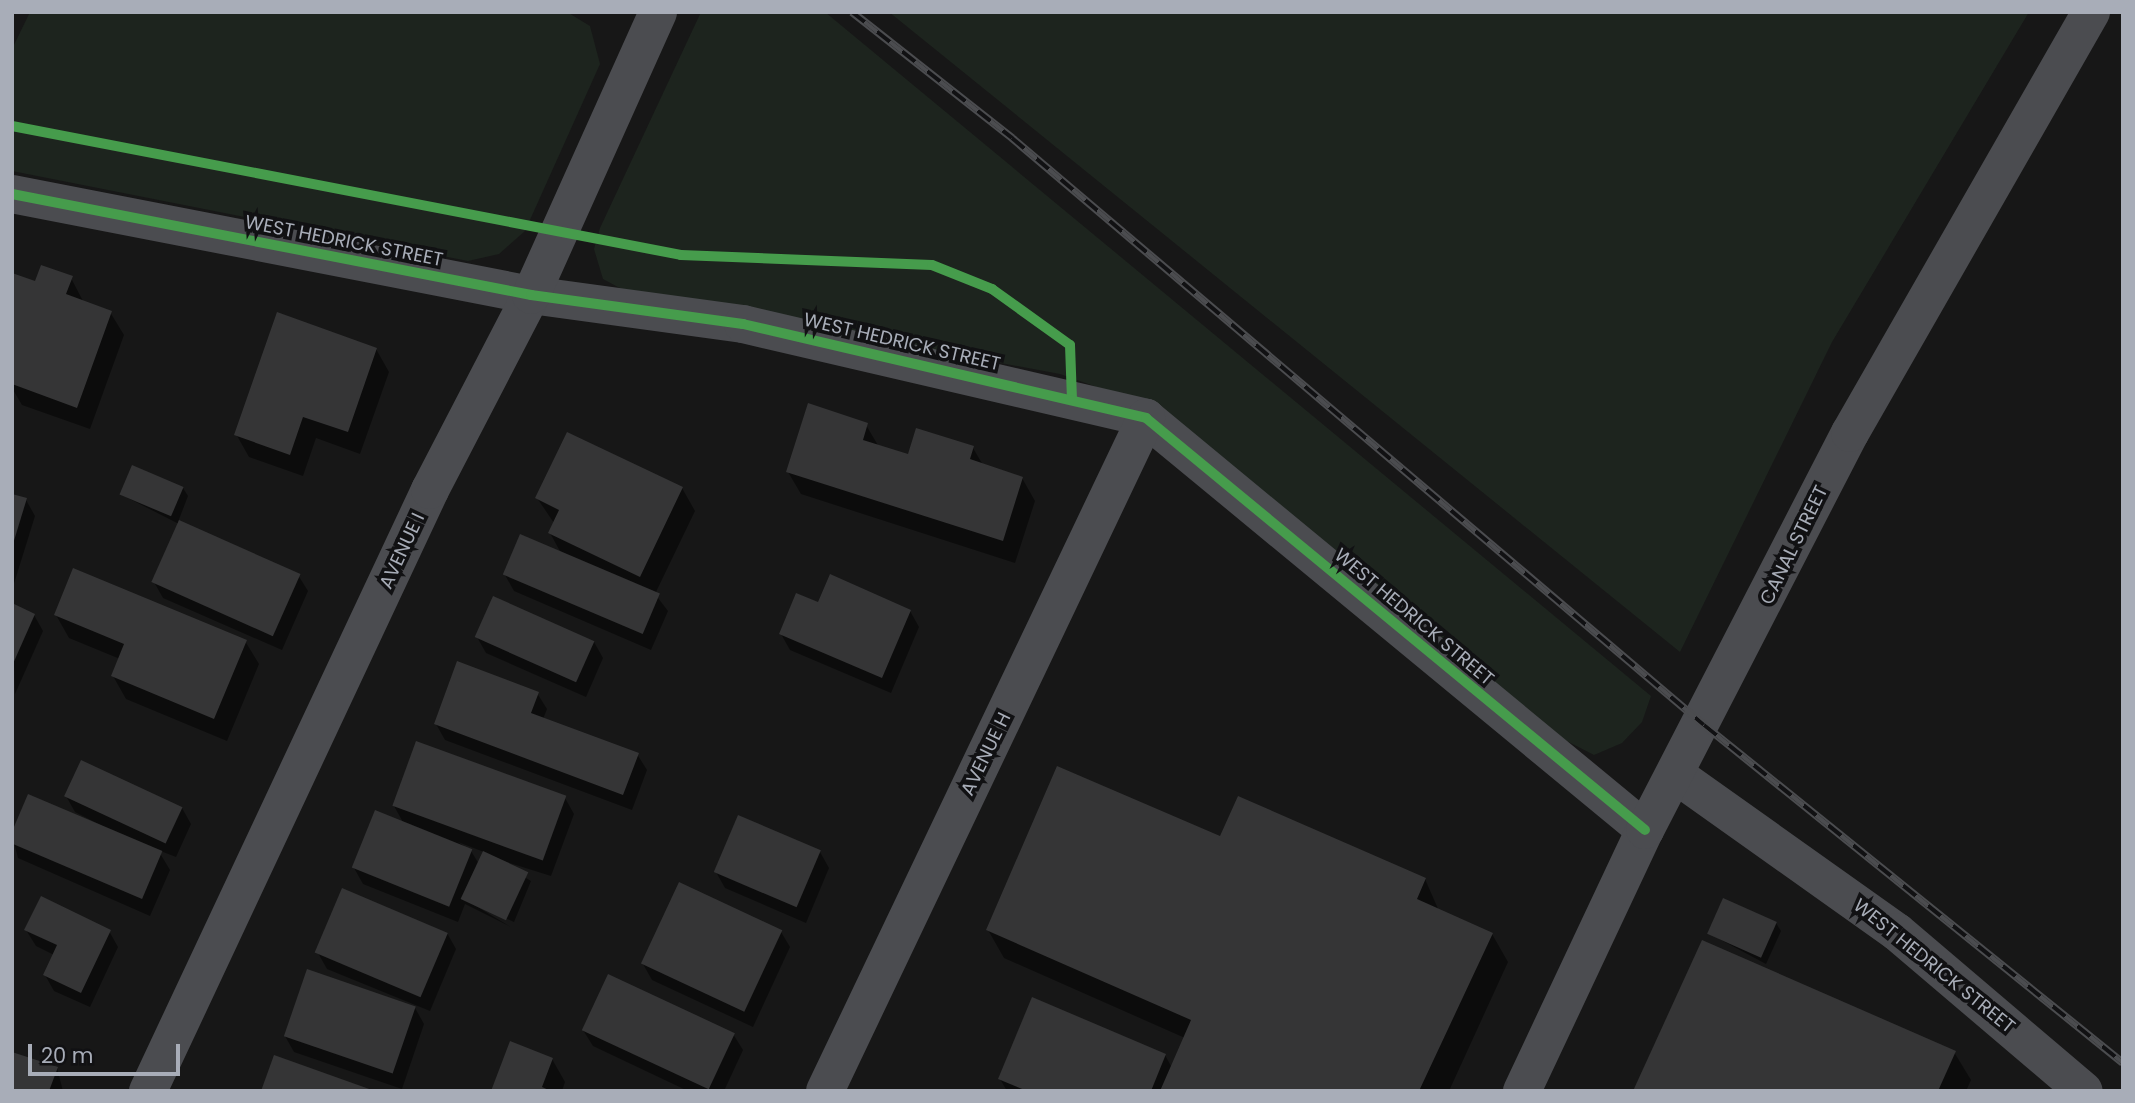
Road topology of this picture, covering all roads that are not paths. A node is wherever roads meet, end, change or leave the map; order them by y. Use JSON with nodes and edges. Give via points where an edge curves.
{"nodes":[{"id":1,"x":659,"y":12,"type":"edge"},
{"id":2,"x":2091,"y":12,"type":"edge"},
{"id":3,"x":12,"y":194,"type":"edge"},
{"id":4,"x":531,"y":295,"type":"junction"},
{"id":5,"x":1146,"y":418,"type":"junction"},
{"id":6,"x":1676,"y":775,"type":"junction"},
{"id":7,"x":1645,"y":830,"type":"junction"},
{"id":8,"x":148,"y":1091,"type":"edge"},
{"id":9,"x":825,"y":1091,"type":"edge"},
{"id":10,"x":1522,"y":1091,"type":"edge"},
{"id":11,"x":2084,"y":1091,"type":"edge"}],
"edges":[{"from":1,"to":4,"type":"street","name":"AVENUE I"},
{"from":2,"to":6,"type":"street","name":"CANAL STREET","via":[[1850,433]]},
{"from":3,"to":4,"type":"street","name":"WEST HEDRICK STREET"},
{"from":4,"to":5,"type":"street","name":"WEST HEDRICK STREET","via":[[743,324]]},
{"from":4,"to":8,"type":"street","name":"AVENUE I","via":[[430,490]]},
{"from":5,"to":7,"type":"street","name":"WEST HEDRICK STREET"},
{"from":5,"to":9,"type":"street","name":"AVENUE H"},
{"from":6,"to":7,"type":"street","name":"CANAL STREET"},
{"from":6,"to":11,"type":"street","name":"WEST HEDRICK STREET","via":[[1897,932]]},
{"from":7,"to":10,"type":"street","name":"CANAL STREET"}]}
